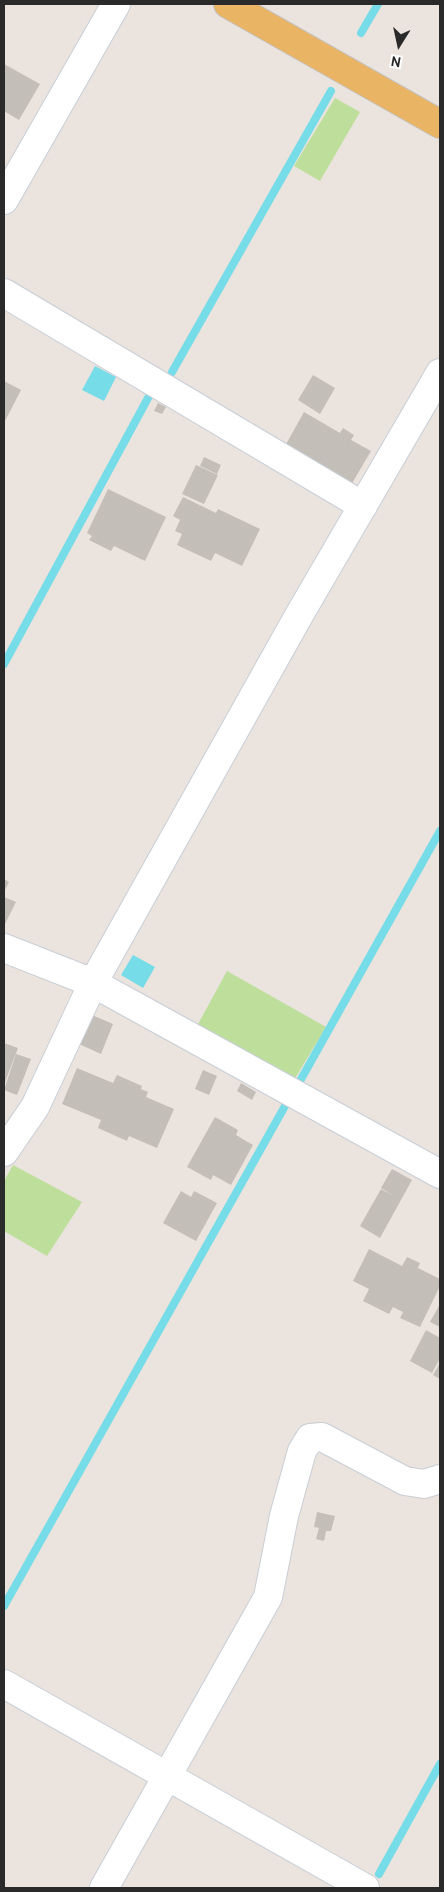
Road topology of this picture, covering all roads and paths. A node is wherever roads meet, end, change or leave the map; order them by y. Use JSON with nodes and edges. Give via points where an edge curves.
{"nodes":[{"id":1,"x":116,"y":4,"type":"edge"},
{"id":2,"x":228,"y":4,"type":"edge"},
{"id":3,"x":440,"y":124,"type":"edge"},
{"id":4,"x":4,"y":200,"type":"edge"},
{"id":5,"x":4,"y":293,"type":"edge"},
{"id":6,"x":440,"y":372,"type":"edge"},
{"id":7,"x":363,"y":506,"type":"junction"},
{"id":8,"x":4,"y":948,"type":"edge"},
{"id":9,"x":93,"y":983,"type":"junction"},
{"id":10,"x":4,"y":1152,"type":"edge"},
{"id":11,"x":440,"y":1174,"type":"edge"},
{"id":12,"x":440,"y":1479,"type":"edge"},
{"id":13,"x":4,"y":1684,"type":"edge"},
{"id":14,"x":167,"y":1776,"type":"junction"},
{"id":15,"x":104,"y":1888,"type":"edge"},
{"id":16,"x":365,"y":1888,"type":"edge"}],
"edges":[{"from":1,"to":4,"type":"street"},
{"from":2,"to":3,"type":"main road"},
{"from":5,"to":7,"type":"street"},
{"from":6,"to":7,"type":"street"},
{"from":7,"to":9,"type":"street"},
{"from":8,"to":9,"type":"street"},
{"from":9,"to":10,"type":"street","via":[[35,1107]]},
{"from":9,"to":11,"type":"street"},
{"from":12,"to":14,"type":"street","via":[[424,1484],[405,1480],[322,1437],[310,1438],[302,1451],[284,1516],[268,1597]]},
{"from":13,"to":14,"type":"street"},
{"from":14,"to":15,"type":"street"},
{"from":14,"to":16,"type":"street"}]}
